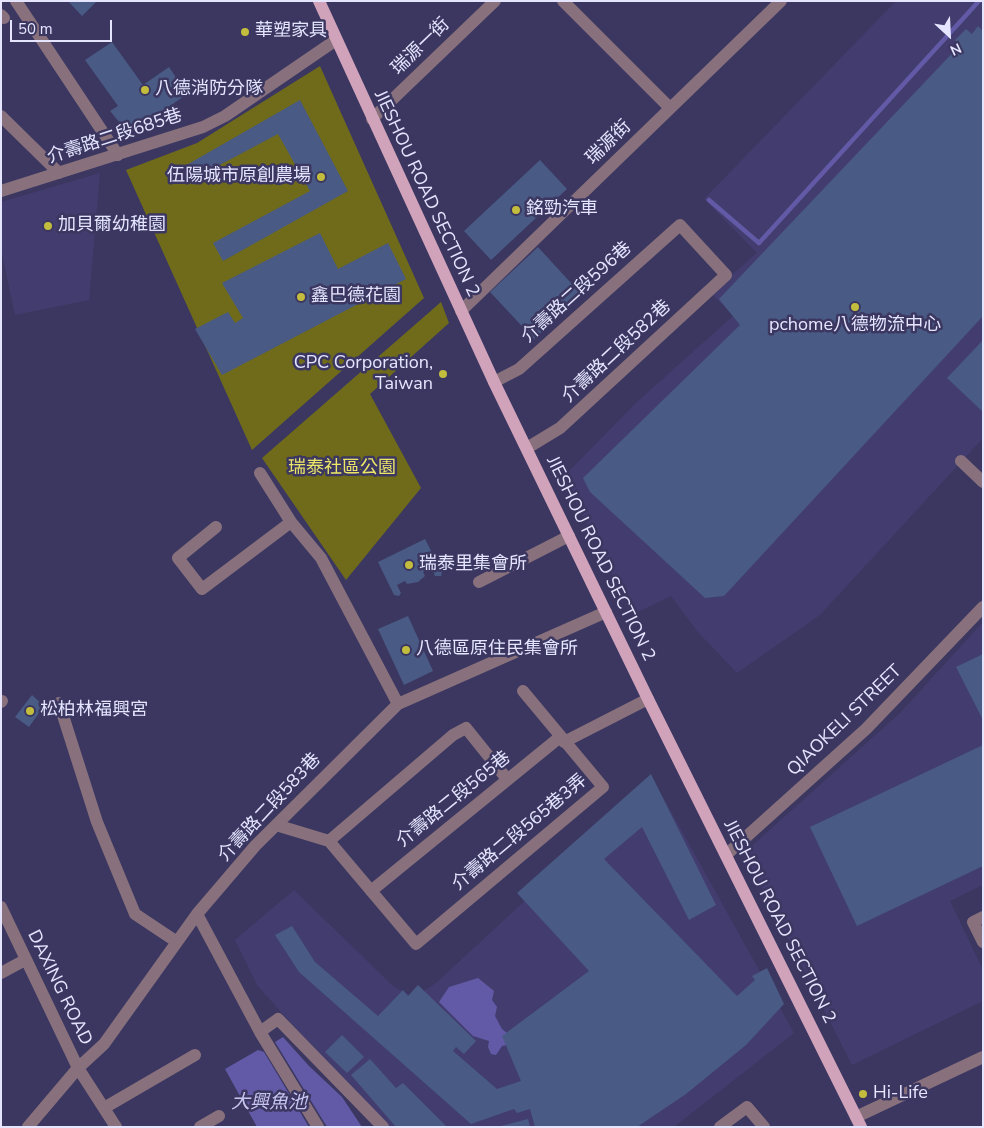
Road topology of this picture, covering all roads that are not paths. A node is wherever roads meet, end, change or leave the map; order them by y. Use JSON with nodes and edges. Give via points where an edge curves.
{"nodes":[{"id":1,"x":16,"y":1,"type":"edge"},
{"id":2,"x":320,"y":1,"type":"edge"},
{"id":3,"x":495,"y":1,"type":"edge"},
{"id":4,"x":563,"y":1,"type":"edge"},
{"id":5,"x":781,"y":1,"type":"edge"},
{"id":6,"x":336,"y":40,"type":"junction"},
{"id":7,"x":670,"y":108,"type":"junction"},
{"id":8,"x":1,"y":116,"type":"edge"},
{"id":9,"x":372,"y":119,"type":"junction"},
{"id":10,"x":118,"y":155,"type":"junction"},
{"id":11,"x":59,"y":173,"type":"junction"},
{"id":12,"x":1,"y":191,"type":"edge"},
{"id":13,"x":680,"y":225,"type":"joint"},
{"id":14,"x":461,"y":311,"type":"junction"},
{"id":15,"x":494,"y":382,"type":"junction"},
{"id":16,"x":527,"y":448,"type":"junction"},
{"id":17,"x":961,"y":461,"type":"dead end"},
{"id":18,"x":260,"y":473,"type":"dead end"},
{"id":19,"x":983,"y":482,"type":"edge"},
{"id":20,"x":291,"y":522,"type":"junction"},
{"id":21,"x":216,"y":527,"type":"dead end"},
{"id":22,"x":569,"y":536,"type":"junction"},
{"id":23,"x":479,"y":582,"type":"dead end"},
{"id":24,"x":983,"y":607,"type":"edge"},
{"id":25,"x":606,"y":612,"type":"junction"},
{"id":26,"x":523,"y":691,"type":"dead end"},
{"id":27,"x":648,"y":699,"type":"junction"},
{"id":28,"x":59,"y":703,"type":"dead end"},
{"id":29,"x":398,"y":704,"type":"junction"},
{"id":30,"x":562,"y":739,"type":"junction"},
{"id":31,"x":507,"y":779,"type":"junction"},
{"id":32,"x":276,"y":825,"type":"junction"},
{"id":33,"x":328,"y":842,"type":"junction"},
{"id":34,"x":726,"y":855,"type":"junction"},
{"id":35,"x":371,"y":891,"type":"junction"},
{"id":36,"x":1,"y":907,"type":"edge"},
{"id":37,"x":197,"y":914,"type":"junction"},
{"id":38,"x":978,"y":920,"type":"edge"},
{"id":39,"x":177,"y":942,"type":"junction"},
{"id":40,"x":983,"y":942,"type":"edge"},
{"id":41,"x":26,"y":960,"type":"junction"},
{"id":42,"x":1,"y":973,"type":"edge"},
{"id":43,"x":260,"y":1032,"type":"junction"},
{"id":44,"x":195,"y":1055,"type":"dead end"},
{"id":45,"x":983,"y":1057,"type":"edge"},
{"id":46,"x":78,"y":1068,"type":"junction"},
{"id":47,"x":104,"y":1108,"type":"junction"},
{"id":48,"x":219,"y":1116,"type":"dead end"},
{"id":49,"x":859,"y":1122,"type":"edge"},
{"id":50,"x":28,"y":1127,"type":"edge"},
{"id":51,"x":116,"y":1127,"type":"edge"},
{"id":52,"x":200,"y":1127,"type":"edge"},
{"id":53,"x":318,"y":1127,"type":"edge"},
{"id":54,"x":383,"y":1127,"type":"edge"},
{"id":55,"x":720,"y":1127,"type":"edge"},
{"id":56,"x":764,"y":1127,"type":"edge"}],
"edges":[{"from":1,"to":10,"type":"street"},
{"from":2,"to":6,"type":"main road","name":"JIESHOU ROAD SECTION 2"},
{"from":3,"to":9,"type":"street","name":"瑞源一街"},
{"from":4,"to":7,"type":"street"},
{"from":5,"to":7,"type":"street","name":"瑞源街"},
{"from":6,"to":9,"type":"main road","name":"JIESHOU ROAD SECTION 2"},
{"from":6,"to":10,"type":"street","name":"介壽路二段685巷","via":[[225,116],[203,127]]},
{"from":7,"to":14,"type":"street","name":"瑞源街"},
{"from":8,"to":11,"type":"street"},
{"from":9,"to":14,"type":"main road","name":"JIESHOU ROAD SECTION 2"},
{"from":10,"to":11,"type":"street","name":"介壽路二段685巷"},
{"from":11,"to":12,"type":"street","name":"介壽路二段685巷"},
{"from":13,"to":15,"type":"street","name":"介壽路二段596巷","via":[[518,369]]},
{"from":13,"to":16,"type":"street","name":"介壽路二段582巷","via":[[726,275],[560,428]]},
{"from":14,"to":15,"type":"main road","name":"JIESHOU ROAD SECTION 2"},
{"from":15,"to":16,"type":"main road","name":"JIESHOU ROAD SECTION 2"},
{"from":16,"to":22,"type":"main road","name":"JIESHOU ROAD SECTION 2"},
{"from":17,"to":19,"type":"street"},
{"from":18,"to":20,"type":"street"},
{"from":20,"to":21,"type":"street","via":[[202,589],[178,558]]},
{"from":20,"to":29,"type":"street","via":[[321,558]]},
{"from":22,"to":23,"type":"street"},
{"from":22,"to":25,"type":"main road","name":"JIESHOU ROAD SECTION 2"},
{"from":24,"to":34,"type":"street","name":"QIAOKELI STREET","via":[[866,730]]},
{"from":25,"to":27,"type":"main road","name":"JIESHOU ROAD SECTION 2"},
{"from":25,"to":29,"type":"street","name":"介壽路二段583巷"},
{"from":26,"to":30,"type":"street"},
{"from":27,"to":30,"type":"street","name":"介壽路二段565巷"},
{"from":27,"to":34,"type":"main road","name":"JIESHOU ROAD SECTION 2"},
{"from":28,"to":39,"type":"street","via":[[97,822],[135,914]]},
{"from":29,"to":32,"type":"street","name":"介壽路二段583巷"},
{"from":30,"to":31,"type":"street","name":"介壽路二段565巷"},
{"from":30,"to":35,"type":"street","name":"介壽路二段565巷3弄","via":[[603,787],[416,944]]},
{"from":31,"to":33,"type":"street","via":[[466,728],[453,735]]},
{"from":31,"to":35,"type":"street","name":"介壽路二段565巷"},
{"from":32,"to":33,"type":"street"},
{"from":32,"to":37,"type":"street","name":"介壽路二段583巷"},
{"from":33,"to":35,"type":"street"},
{"from":34,"to":49,"type":"main road","name":"JIESHOU ROAD SECTION 2"},
{"from":36,"to":41,"type":"street","name":"DAXING ROAD"},
{"from":37,"to":39,"type":"street","name":"介壽路二段583巷"},
{"from":37,"to":43,"type":"street"},
{"from":38,"to":40,"type":"street"},
{"from":39,"to":46,"type":"street","name":"介壽路二段583巷","via":[[104,1044]]},
{"from":41,"to":42,"type":"street"},
{"from":41,"to":46,"type":"street","name":"DAXING ROAD"},
{"from":43,"to":53,"type":"street"},
{"from":43,"to":54,"type":"street","via":[[278,1019]]},
{"from":44,"to":47,"type":"street"},
{"from":45,"to":49,"type":"street"},
{"from":46,"to":47,"type":"street"},
{"from":46,"to":50,"type":"street","name":"DAXING ROAD"},
{"from":47,"to":51,"type":"street"},
{"from":48,"to":52,"type":"street"},
{"from":55,"to":56,"type":"street","via":[[747,1108]]}]}
